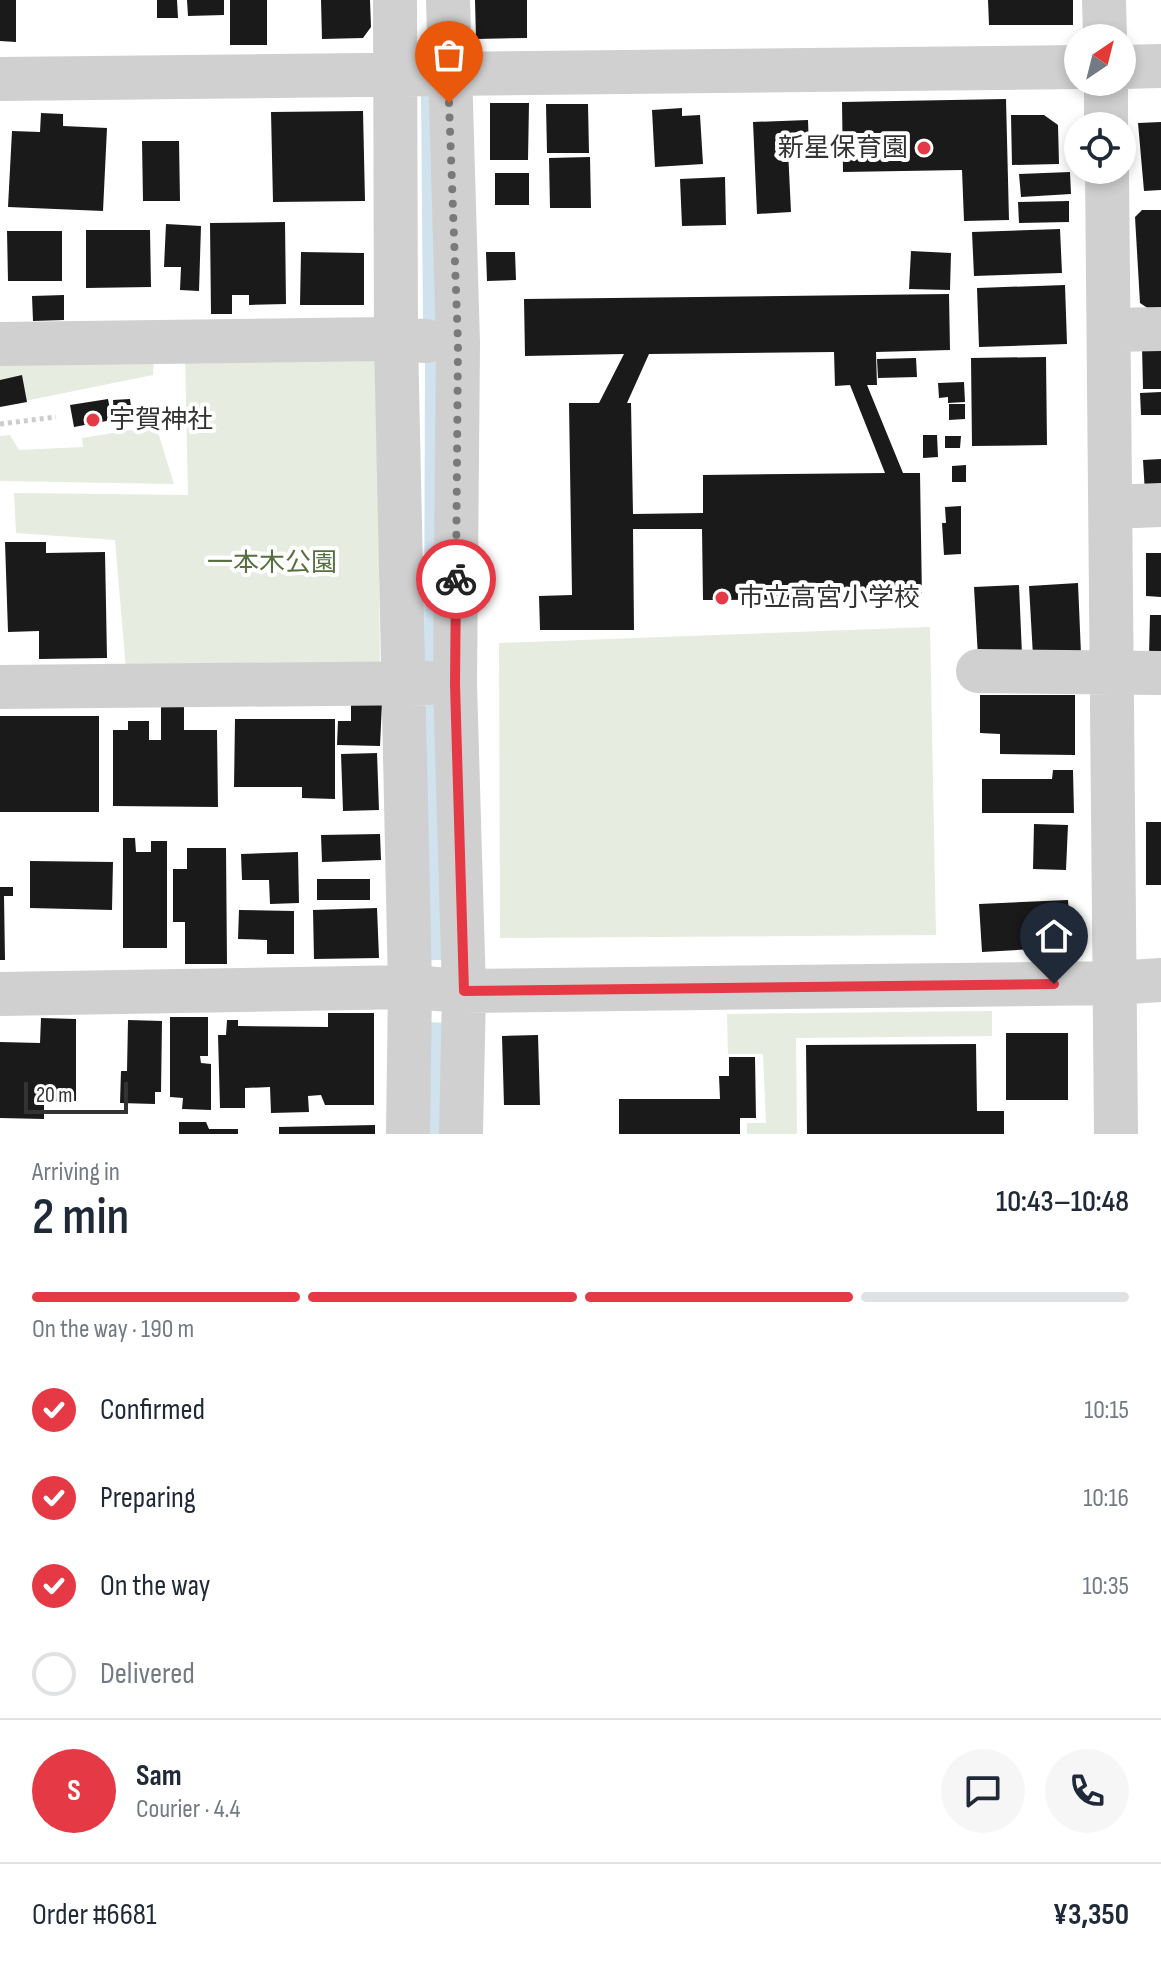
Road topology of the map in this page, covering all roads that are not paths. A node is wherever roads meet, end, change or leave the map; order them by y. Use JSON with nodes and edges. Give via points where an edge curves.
{"nodes":[{"id":1,"x":395,"y":0,"type":"edge"},
{"id":2,"x":448,"y":0,"type":"edge"},
{"id":3,"x":1104,"y":0,"type":"edge"},
{"id":4,"x":1105,"y":24,"type":"edge"},
{"id":5,"x":1161,"y":66,"type":"edge"},
{"id":6,"x":1064,"y":67,"type":"edge"},
{"id":7,"x":1136,"y":67,"type":"edge"},
{"id":8,"x":448,"y":73,"type":"junction"},
{"id":9,"x":394,"y":76,"type":"junction"},
{"id":10,"x":0,"y":79,"type":"edge"},
{"id":11,"x":1107,"y":184,"type":"edge"},
{"id":12,"x":1161,"y":329,"type":"edge"},
{"id":13,"x":1110,"y":330,"type":"junction"},
{"id":14,"x":396,"y":339,"type":"junction"},
{"id":15,"x":458,"y":343,"type":"junction"},
{"id":16,"x":0,"y":344,"type":"edge"},
{"id":17,"x":1161,"y":505,"type":"edge"},
{"id":18,"x":1111,"y":507,"type":"junction"},
{"id":19,"x":978,"y":671,"type":"dead end"},
{"id":20,"x":1113,"y":671,"type":"junction"},
{"id":21,"x":1161,"y":673,"type":"edge"},
{"id":22,"x":401,"y":682,"type":"junction"},
{"id":23,"x":455,"y":684,"type":"junction"},
{"id":24,"x":0,"y":687,"type":"edge"},
{"id":25,"x":1161,"y":980,"type":"edge"},
{"id":26,"x":1115,"y":983,"type":"junction"},
{"id":27,"x":410,"y":987,"type":"junction"},
{"id":28,"x":464,"y":991,"type":"junction"},
{"id":29,"x":0,"y":994,"type":"edge"},
{"id":30,"x":408,"y":1134,"type":"edge"},
{"id":31,"x":461,"y":1134,"type":"edge"},
{"id":32,"x":1116,"y":1134,"type":"edge"}],
"edges":[{"from":1,"to":9,"type":"street"},
{"from":2,"to":8,"type":"street"},
{"from":3,"to":4,"type":"street"},
{"from":5,"to":7,"type":"street"},
{"from":6,"to":8,"type":"street"},
{"from":8,"to":9,"type":"street"},
{"from":8,"to":15,"type":"street"},
{"from":9,"to":10,"type":"street"},
{"from":9,"to":14,"type":"street"},
{"from":11,"to":13,"type":"street"},
{"from":12,"to":13,"type":"street"},
{"from":13,"to":18,"type":"street"},
{"from":14,"to":15,"type":"street"},
{"from":14,"to":16,"type":"street"},
{"from":14,"to":22,"type":"street"},
{"from":15,"to":23,"type":"street"},
{"from":17,"to":18,"type":"street"},
{"from":18,"to":20,"type":"street"},
{"from":19,"to":20,"type":"street"},
{"from":20,"to":21,"type":"street"},
{"from":20,"to":26,"type":"street"},
{"from":22,"to":23,"type":"street"},
{"from":22,"to":24,"type":"street"},
{"from":22,"to":27,"type":"street"},
{"from":23,"to":28,"type":"street"},
{"from":25,"to":26,"type":"street"},
{"from":26,"to":28,"type":"street"},
{"from":26,"to":32,"type":"street"},
{"from":27,"to":28,"type":"street"},
{"from":27,"to":29,"type":"street"},
{"from":27,"to":30,"type":"street"},
{"from":28,"to":31,"type":"street"}]}
